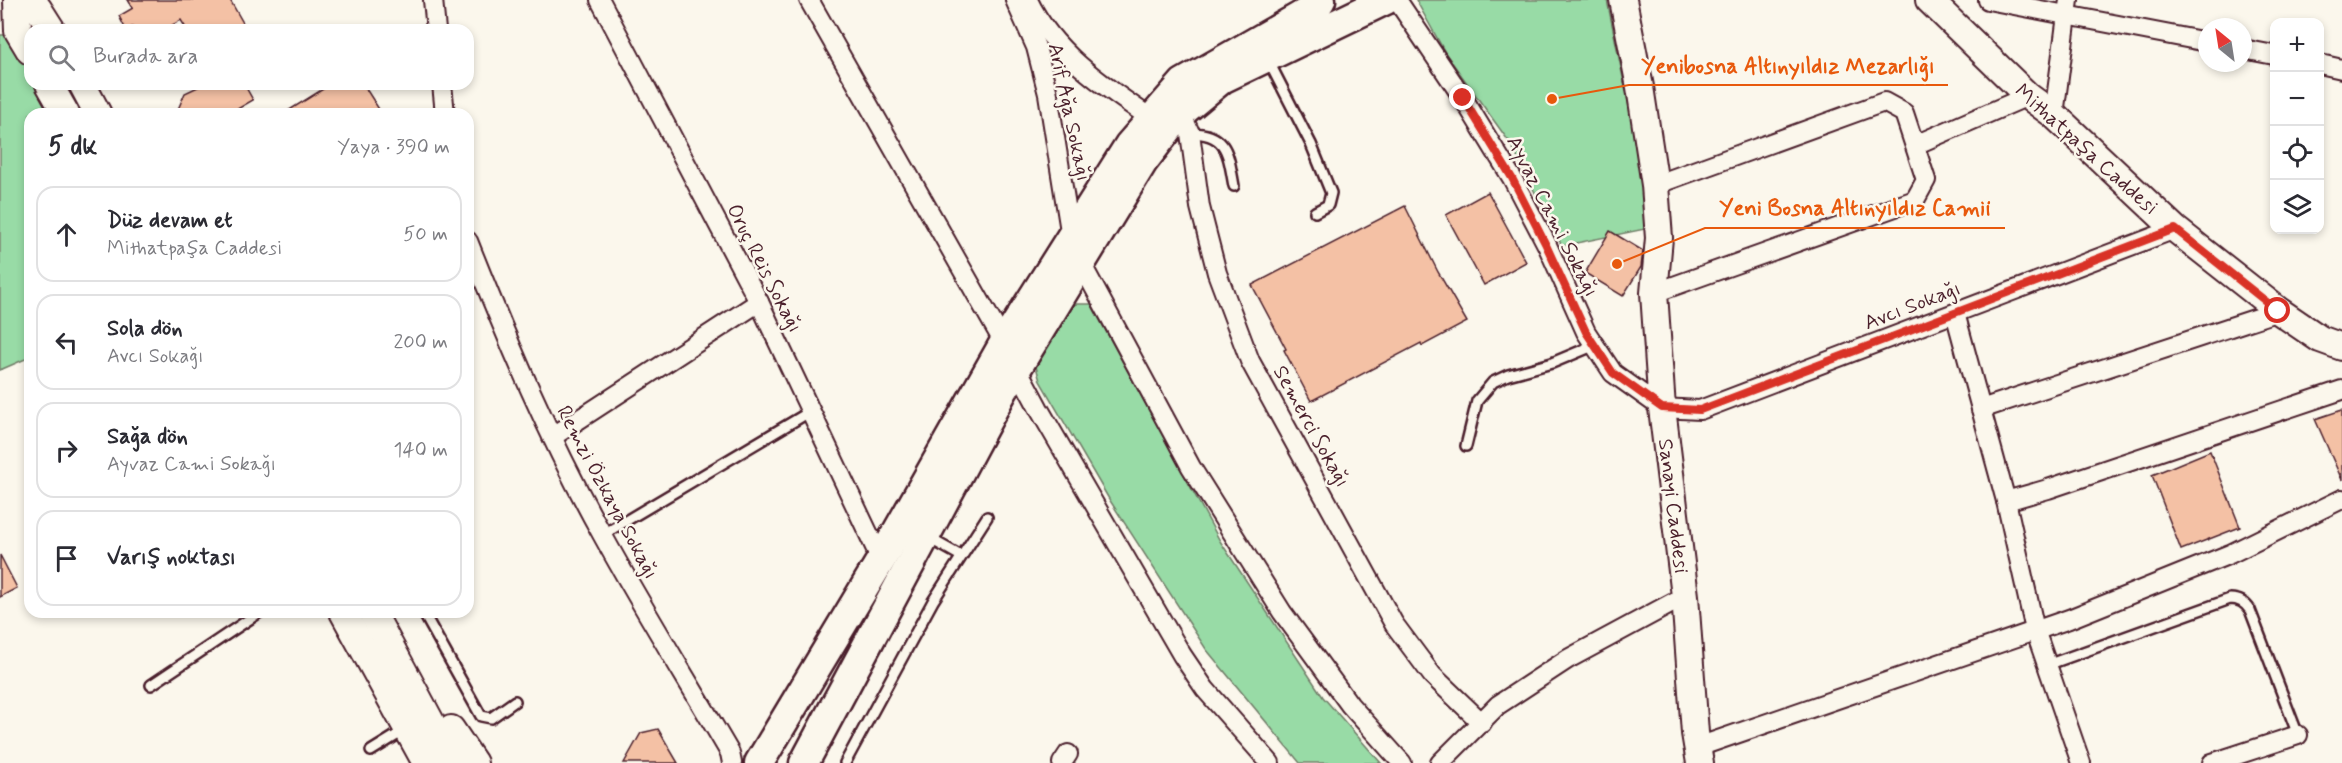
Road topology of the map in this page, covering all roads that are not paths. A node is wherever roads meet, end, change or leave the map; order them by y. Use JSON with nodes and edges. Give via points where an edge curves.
{"nodes":[{"id":1,"x":15,"y":0,"type":"edge"},
{"id":2,"x":24,"y":0,"type":"edge"},
{"id":3,"x":433,"y":0,"type":"edge"},
{"id":4,"x":600,"y":0,"type":"edge"},
{"id":5,"x":809,"y":0,"type":"edge"},
{"id":6,"x":1015,"y":0,"type":"edge"},
{"id":7,"x":1029,"y":0,"type":"edge"},
{"id":8,"x":1320,"y":0,"type":"edge"},
{"id":9,"x":1386,"y":0,"type":"edge"},
{"id":10,"x":1397,"y":0,"type":"edge"},
{"id":11,"x":1623,"y":0,"type":"edge"},
{"id":12,"x":1929,"y":0,"type":"edge"},
{"id":13,"x":1988,"y":0,"type":"edge"},
{"id":14,"x":2068,"y":7,"type":"edge"},
{"id":15,"x":0,"y":12,"type":"edge"},
{"id":16,"x":47,"y":24,"type":"edge"},
{"id":17,"x":435,"y":24,"type":"edge"},
{"id":18,"x":2198,"y":40,"type":"edge"},
{"id":19,"x":24,"y":41,"type":"edge"},
{"id":20,"x":2252,"y":51,"type":"edge"},
{"id":21,"x":2270,"y":54,"type":"edge"},
{"id":22,"x":1266,"y":57,"type":"junction"},
{"id":23,"x":2324,"y":65,"type":"edge"},
{"id":24,"x":2342,"y":69,"type":"edge"},
{"id":25,"x":52,"y":90,"type":"edge"},
{"id":26,"x":85,"y":90,"type":"edge"},
{"id":27,"x":443,"y":90,"type":"edge"},
{"id":28,"x":2028,"y":96,"type":"junction"},
{"id":29,"x":63,"y":108,"type":"edge"},
{"id":30,"x":95,"y":108,"type":"edge"},
{"id":31,"x":444,"y":108,"type":"edge"},
{"id":32,"x":2054,"y":116,"type":"junction"},
{"id":33,"x":1152,"y":119,"type":"junction"},
{"id":34,"x":1185,"y":123,"type":"junction"},
{"id":35,"x":1915,"y":145,"type":"junction"},
{"id":36,"x":1655,"y":185,"type":"junction"},
{"id":37,"x":1234,"y":186,"type":"dead end"},
{"id":38,"x":1315,"y":212,"type":"dead end"},
{"id":39,"x":2175,"y":229,"type":"junction"},
{"id":40,"x":1076,"y":250,"type":"junction"},
{"id":41,"x":474,"y":256,"type":"edge"},
{"id":42,"x":1654,"y":293,"type":"junction"},
{"id":43,"x":759,"y":302,"type":"junction"},
{"id":44,"x":2278,"y":311,"type":"junction"},
{"id":45,"x":1955,"y":313,"type":"junction"},
{"id":46,"x":1004,"y":343,"type":"junction"},
{"id":47,"x":1595,"y":345,"type":"junction"},
{"id":48,"x":2342,"y":347,"type":"edge"},
{"id":49,"x":1017,"y":368,"type":"junction"},
{"id":50,"x":2342,"y":390,"type":"edge"},
{"id":51,"x":1662,"y":408,"type":"junction"},
{"id":52,"x":1981,"y":409,"type":"junction"},
{"id":53,"x":811,"y":411,"type":"junction"},
{"id":54,"x":552,"y":437,"type":"junction"},
{"id":55,"x":1466,"y":446,"type":"dead end"},
{"id":56,"x":2342,"y":499,"type":"edge"},
{"id":57,"x":2006,"y":501,"type":"junction"},
{"id":58,"x":987,"y":518,"type":"dead end"},
{"id":59,"x":602,"y":536,"type":"junction"},
{"id":60,"x":925,"y":536,"type":"junction"},
{"id":61,"x":962,"y":556,"type":"junction"},
{"id":62,"x":881,"y":560,"type":"junction"},
{"id":63,"x":1685,"y":596,"type":"junction"},
{"id":64,"x":251,"y":618,"type":"edge"},
{"id":65,"x":346,"y":618,"type":"edge"},
{"id":66,"x":375,"y":618,"type":"edge"},
{"id":67,"x":426,"y":618,"type":"edge"},
{"id":68,"x":2035,"y":630,"type":"junction"},
{"id":69,"x":2047,"y":665,"type":"junction"},
{"id":70,"x":151,"y":685,"type":"dead end"},
{"id":71,"x":416,"y":690,"type":"junction"},
{"id":72,"x":515,"y":701,"type":"dead end"},
{"id":73,"x":1482,"y":723,"type":"junction"},
{"id":74,"x":407,"y":728,"type":"junction"},
{"id":75,"x":2298,"y":735,"type":"joint"},
{"id":76,"x":371,"y":751,"type":"dead end"},
{"id":77,"x":1699,"y":755,"type":"edge"},
{"id":78,"x":731,"y":758,"type":"edge"},
{"id":79,"x":759,"y":762,"type":"edge"},
{"id":80,"x":426,"y":763,"type":"edge"},
{"id":81,"x":453,"y":763,"type":"edge"},
{"id":82,"x":474,"y":763,"type":"edge"},
{"id":83,"x":804,"y":763,"type":"edge"},
{"id":84,"x":845,"y":763,"type":"edge"},
{"id":85,"x":1270,"y":763,"type":"edge"},
{"id":86,"x":1402,"y":763,"type":"edge"},
{"id":87,"x":1440,"y":763,"type":"edge"},
{"id":88,"x":2081,"y":763,"type":"edge"},
{"id":89,"x":2212,"y":763,"type":"edge"}],
"edges":[{"from":1,"to":15,"type":"main road"},
{"from":1,"to":19,"type":"main road","via":[[18,31]]},
{"from":2,"to":16,"type":"main road","via":[[38,8]]},
{"from":3,"to":17,"type":"street"},
{"from":4,"to":43,"type":"street","name":"Oruç Reis Sokağı"},
{"from":5,"to":46,"type":"street"},
{"from":6,"to":40,"type":"street","name":"Arif Ağa Sokağı","via":[[1035,47],[1047,94]]},
{"from":7,"to":33,"type":"street","via":[[1044,29],[1066,53]]},
{"from":8,"to":33,"type":"main road","via":[[1299,17],[1183,83]]},
{"from":9,"to":22,"type":"main road"},
{"from":10,"to":47,"type":"street","name":"Ayvaz Cami Sokağı","via":[[1512,178]]},
{"from":11,"to":36,"type":"main road","name":"Sanayi Caddesi"},
{"from":12,"to":28,"type":"main road","name":"Mithatpaşa Caddesi"},
{"from":13,"to":14,"type":"street"},
{"from":14,"to":18,"type":"street"},
{"from":14,"to":32,"type":"street"},
{"from":20,"to":21,"type":"street"},
{"from":22,"to":34,"type":"main road","via":[[1222,79]]},
{"from":22,"to":38,"type":"lane","via":[[1311,144],[1331,193],[1328,205]]},
{"from":23,"to":24,"type":"street"},
{"from":25,"to":29,"type":"main road"},
{"from":26,"to":30,"type":"main road"},
{"from":27,"to":31,"type":"street"},
{"from":28,"to":32,"type":"main road","name":"Mithatpaşa Caddesi"},
{"from":28,"to":35,"type":"street"},
{"from":32,"to":39,"type":"main road","name":"Mithatpaşa Caddesi"},
{"from":33,"to":40,"type":"main road","via":[[1129,145]]},
{"from":34,"to":37,"type":"lane","via":[[1223,144]]},
{"from":34,"to":40,"type":"main road","via":[[1143,162]]},
{"from":34,"to":73,"type":"street","name":"Semerci Sokağı","via":[[1217,273],[1250,361],[1394,624],[1432,675]]},
{"from":35,"to":36,"type":"street","via":[[1904,113],[1884,102]]},
{"from":35,"to":42,"type":"street","via":[[1926,180],[1915,200]]},
{"from":36,"to":42,"type":"main road","name":"Sanayi Caddesi","via":[[1659,238]]},
{"from":39,"to":44,"type":"main road","name":"Mithatpaşa Caddesi"},
{"from":39,"to":45,"type":"street","name":"Avcı Sokağı"},
{"from":40,"to":46,"type":"main road"},
{"from":40,"to":49,"type":"main road"},
{"from":40,"to":86,"type":"street","name":"Arif Ağa Sokağı","via":[[1191,467],[1282,612],[1350,705]]},
{"from":41,"to":54,"type":"street","name":"Remzi Özkaya Sokağı"},
{"from":42,"to":51,"type":"main road","name":"Sanayi Caddesi"},
{"from":43,"to":53,"type":"street","name":"Oruç Reis Sokağı"},
{"from":43,"to":54,"type":"street"},
{"from":44,"to":48,"type":"main road","name":"Mithatpaşa Caddesi","via":[[2320,339]]},
{"from":44,"to":52,"type":"street"},
{"from":45,"to":51,"type":"street","name":"Avcı Sokağı","via":[[1700,410]]},
{"from":45,"to":52,"type":"street"},
{"from":46,"to":62,"type":"main road"},
{"from":47,"to":51,"type":"street","name":"Ayvaz Cami Sokağı","via":[[1613,373]]},
{"from":47,"to":55,"type":"lane","via":[[1492,382],[1476,401]]},
{"from":49,"to":60,"type":"main road"},
{"from":49,"to":85,"type":"street","via":[[1182,655],[1205,689]]},
{"from":50,"to":57,"type":"street"},
{"from":51,"to":63,"type":"main road","name":"Sanayi Caddesi"},
{"from":52,"to":57,"type":"street"},
{"from":53,"to":59,"type":"lane"},
{"from":53,"to":62,"type":"street","name":"Oruç Reis Sokağı"},
{"from":54,"to":59,"type":"street","name":"Remzi Özkaya Sokağı"},
{"from":56,"to":68,"type":"street","via":[[2230,554]]},
{"from":57,"to":68,"type":"street"},
{"from":58,"to":61,"type":"lane"},
{"from":59,"to":78,"type":"street","name":"Remzi Özkaya Sokağı"},
{"from":60,"to":61,"type":"lane"},
{"from":60,"to":83,"type":"main road"},
{"from":61,"to":84,"type":"lane","via":[[933,601]]},
{"from":62,"to":79,"type":"main road"},
{"from":63,"to":73,"type":"street","via":[[1568,659],[1498,705]]},
{"from":63,"to":77,"type":"main road","name":"Sanayi Caddesi"},
{"from":64,"to":70,"type":"lane"},
{"from":65,"to":74,"type":"main road"},
{"from":66,"to":71,"type":"main road"},
{"from":67,"to":72,"type":"lane","via":[[481,716],[491,718]]},
{"from":68,"to":69,"type":"street"},
{"from":68,"to":77,"type":"street"},
{"from":69,"to":75,"type":"lane","via":[[2236,599],[2250,610]]},
{"from":69,"to":88,"type":"street"},
{"from":71,"to":81,"type":"main road"},
{"from":71,"to":82,"type":"main road","via":[[442,717]]},
{"from":73,"to":87,"type":"street"},
{"from":74,"to":76,"type":"lane"},
{"from":74,"to":80,"type":"main road"},
{"from":75,"to":89,"type":"street"},
{"from":78,"to":79,"type":"street"}]}
